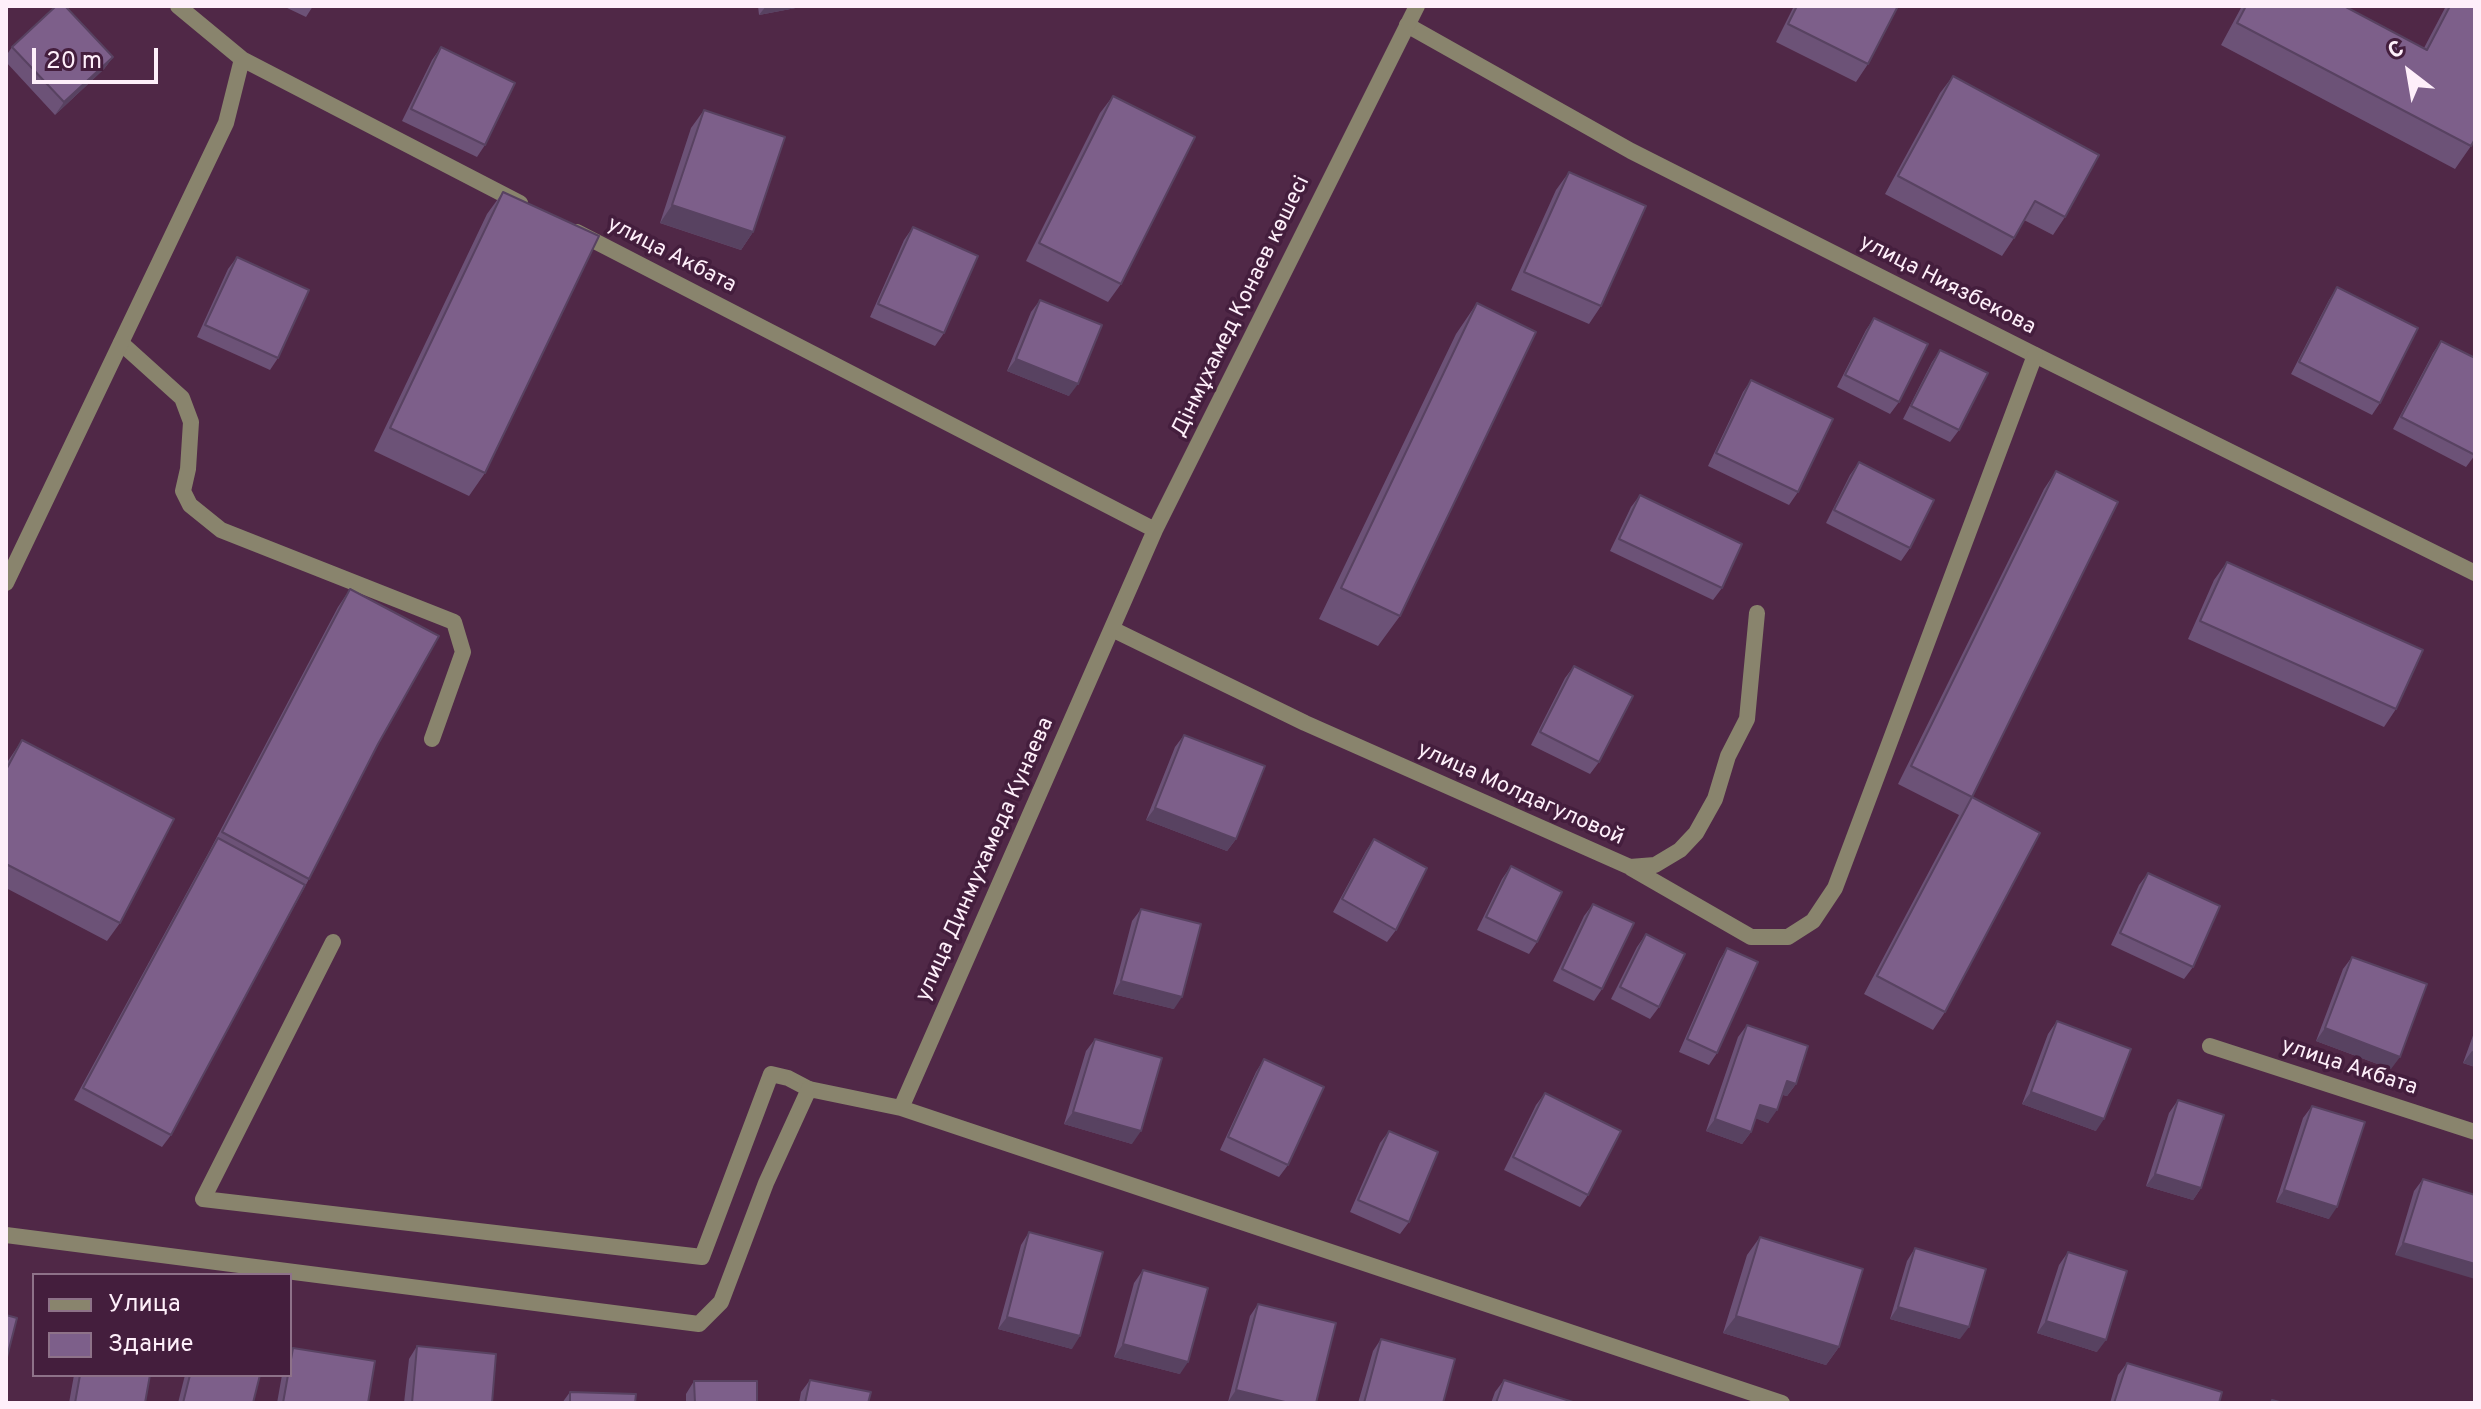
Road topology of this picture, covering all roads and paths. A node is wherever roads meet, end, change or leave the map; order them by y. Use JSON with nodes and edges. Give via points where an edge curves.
{"nodes":[{"id":1,"x":178,"y":6,"type":"edge"},
{"id":2,"x":1417,"y":6,"type":"edge"},
{"id":3,"x":1407,"y":25,"type":"junction"},
{"id":4,"x":242,"y":59,"type":"junction"},
{"id":5,"x":537,"y":211,"type":"edge"},
{"id":6,"x":565,"y":226,"type":"edge"},
{"id":7,"x":121,"y":343,"type":"junction"},
{"id":8,"x":2035,"y":355,"type":"junction"},
{"id":9,"x":1155,"y":530,"type":"junction"},
{"id":10,"x":2475,"y":573,"type":"edge"},
{"id":11,"x":6,"y":583,"type":"edge"},
{"id":12,"x":1757,"y":613,"type":"dead end"},
{"id":13,"x":1112,"y":629,"type":"junction"},
{"id":14,"x":432,"y":739,"type":"dead end"},
{"id":15,"x":1630,"y":867,"type":"junction"},
{"id":16,"x":333,"y":942,"type":"dead end"},
{"id":17,"x":2210,"y":1046,"type":"dead end"},
{"id":18,"x":809,"y":1089,"type":"junction"},
{"id":19,"x":901,"y":1108,"type":"junction"},
{"id":20,"x":2475,"y":1132,"type":"edge"},
{"id":21,"x":6,"y":1235,"type":"edge"},
{"id":22,"x":1782,"y":1403,"type":"edge"}],
"edges":[{"from":1,"to":4,"type":"street"},
{"from":2,"to":3,"type":"street","name":"Дінмұхамед Қонаев көшесі"},
{"from":3,"to":8,"type":"street","name":"улица Ниязбекова","via":[[1631,151]]},
{"from":3,"to":9,"type":"street","name":"Дінмұхамед Қонаев көшесі"},
{"from":4,"to":5,"type":"street"},
{"from":4,"to":7,"type":"street","via":[[226,123]]},
{"from":6,"to":9,"type":"street","name":"улица Акбата"},
{"from":7,"to":11,"type":"street"},
{"from":7,"to":14,"type":"street","via":[[182,398],[191,422],[183,491],[190,505],[221,530],[454,622],[463,652]]},
{"from":8,"to":10,"type":"street","name":"улица Ниязбекова"},
{"from":8,"to":15,"type":"street","via":[[1835,888],[1813,921],[1788,937],[1751,937]]},
{"from":9,"to":13,"type":"street","name":"Дінмұхамед Қонаев көшесі"},
{"from":12,"to":15,"type":"street","name":"улица Молдагуловой","via":[[1747,719],[1715,799],[1680,850],[1655,865]]},
{"from":13,"to":15,"type":"street","name":"улица Молдагуловой","via":[[1305,723]]},
{"from":13,"to":19,"type":"street","name":"улица Динмухамеда Кунаева"},
{"from":16,"to":18,"type":"street","via":[[203,1199],[702,1257],[771,1074]]},
{"from":17,"to":20,"type":"street","name":"улица Акбата"},
{"from":18,"to":19,"type":"street"},
{"from":18,"to":21,"type":"street","via":[[721,1302],[699,1324]]},
{"from":19,"to":22,"type":"street"}]}
